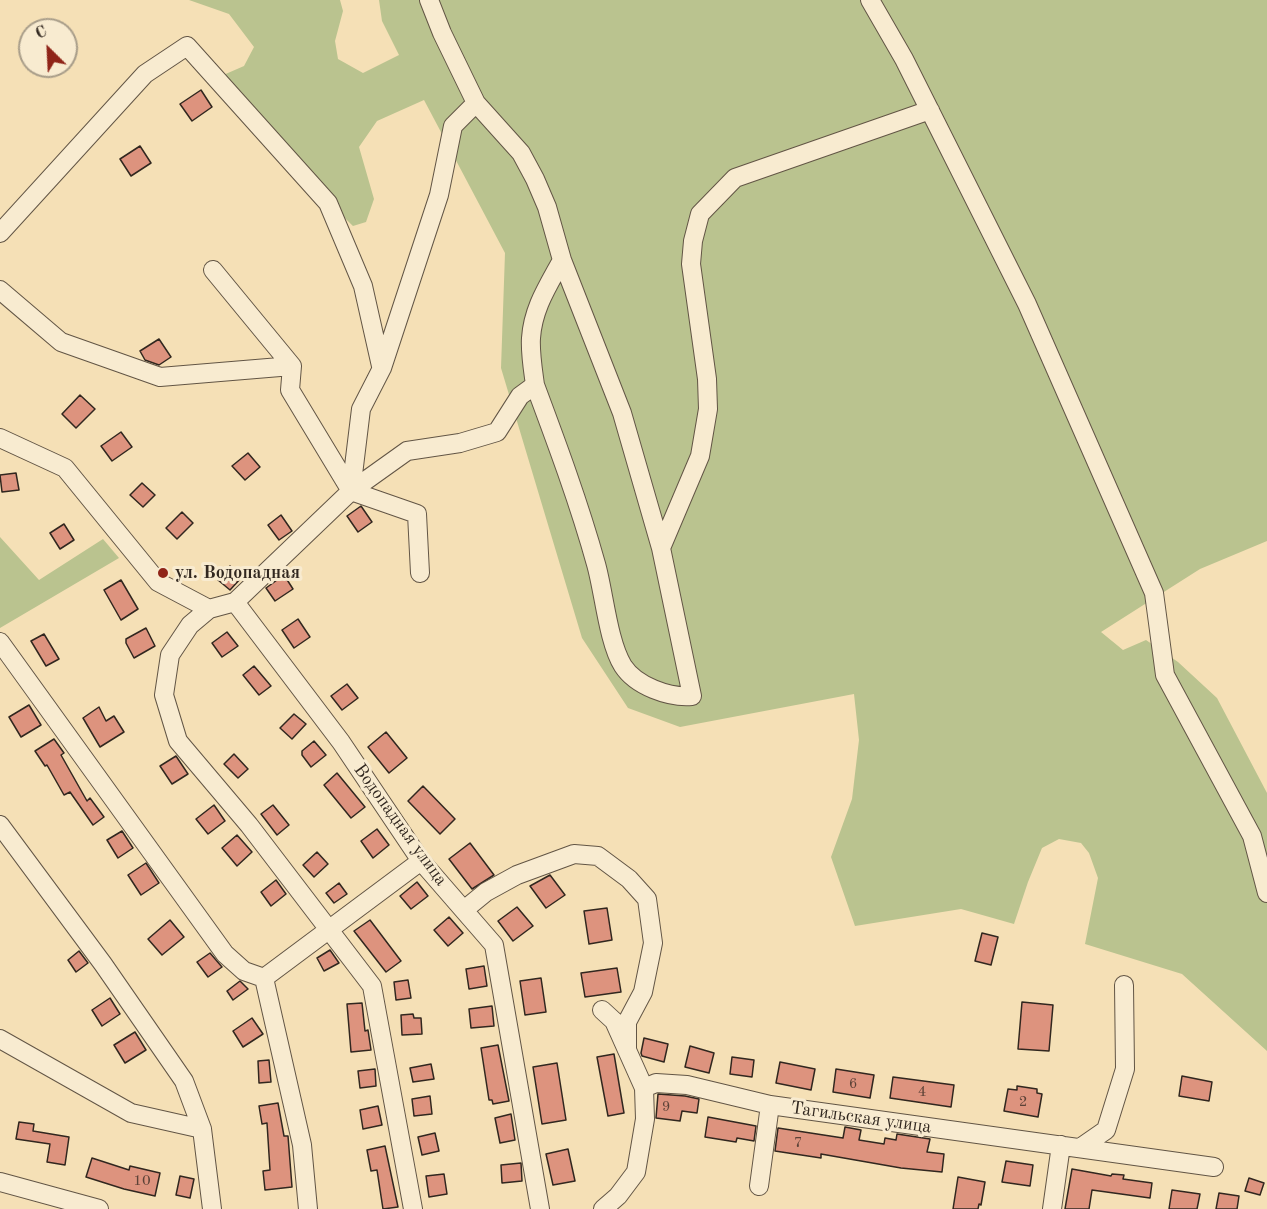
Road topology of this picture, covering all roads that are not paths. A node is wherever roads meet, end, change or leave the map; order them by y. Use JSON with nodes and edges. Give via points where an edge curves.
{"nodes":[{"id":1,"x":429,"y":0,"type":"edge"},
{"id":2,"x":870,"y":0,"type":"edge"},
{"id":3,"x":476,"y":103,"type":"junction"},
{"id":4,"x":930,"y":110,"type":"junction"},
{"id":5,"x":0,"y":233,"type":"edge"},
{"id":6,"x":562,"y":260,"type":"junction"},
{"id":7,"x":213,"y":270,"type":"dead end"},
{"id":8,"x":0,"y":290,"type":"edge"},
{"id":9,"x":292,"y":366,"type":"junction"},
{"id":10,"x":382,"y":368,"type":"junction"},
{"id":11,"x":535,"y":385,"type":"junction"},
{"id":12,"x":0,"y":438,"type":"edge"},
{"id":13,"x":351,"y":491,"type":"junction"},
{"id":14,"x":661,"y":548,"type":"junction"},
{"id":15,"x":420,"y":573,"type":"dead end"},
{"id":16,"x":235,"y":602,"type":"junction"},
{"id":17,"x":209,"y":609,"type":"junction"},
{"id":18,"x":0,"y":642,"type":"edge"},
{"id":19,"x":0,"y":825,"type":"edge"},
{"id":20,"x":421,"y":861,"type":"junction"},
{"id":21,"x":1267,"y":893,"type":"edge"},
{"id":22,"x":464,"y":910,"type":"junction"},
{"id":23,"x":330,"y":929,"type":"junction"},
{"id":24,"x":264,"y":978,"type":"junction"},
{"id":25,"x":1124,"y":986,"type":"dead end"},
{"id":26,"x":602,"y":1010,"type":"dead end"},
{"id":27,"x":0,"y":1040,"type":"edge"},
{"id":28,"x":627,"y":1050,"type":"junction"},
{"id":29,"x":644,"y":1088,"type":"junction"},
{"id":30,"x":770,"y":1105,"type":"junction"},
{"id":31,"x":202,"y":1129,"type":"junction"},
{"id":32,"x":1061,"y":1145,"type":"junction"},
{"id":33,"x":1080,"y":1148,"type":"junction"},
{"id":34,"x":1214,"y":1167,"type":"dead end"},
{"id":35,"x":0,"y":1182,"type":"edge"},
{"id":36,"x":759,"y":1185,"type":"dead end"},
{"id":37,"x":99,"y":1209,"type":"edge"},
{"id":38,"x":212,"y":1209,"type":"edge"},
{"id":39,"x":308,"y":1209,"type":"edge"},
{"id":40,"x":413,"y":1209,"type":"edge"},
{"id":41,"x":540,"y":1209,"type":"edge"},
{"id":42,"x":603,"y":1209,"type":"edge"},
{"id":43,"x":1052,"y":1209,"type":"edge"}],
"edges":[{"from":1,"to":3,"type":"street"},
{"from":2,"to":4,"type":"street"},
{"from":3,"to":6,"type":"street","via":[[521,153],[547,207]]},
{"from":3,"to":10,"type":"street","via":[[453,126],[439,195]]},
{"from":4,"to":14,"type":"street","via":[[735,178],[700,214],[691,264],[708,409],[700,456]]},
{"from":4,"to":21,"type":"street","via":[[1027,304],[1154,593],[1165,675],[1252,836]]},
{"from":5,"to":10,"type":"street","via":[[145,74],[187,46],[328,203],[363,286]]},
{"from":6,"to":11,"type":"street","via":[[533,318]]},
{"from":6,"to":14,"type":"street","via":[[622,413]]},
{"from":7,"to":9,"type":"street"},
{"from":8,"to":9,"type":"street","via":[[61,342],[160,378]]},
{"from":9,"to":13,"type":"street","via":[[290,390]]},
{"from":10,"to":13,"type":"street","via":[[361,409]]},
{"from":11,"to":13,"type":"street","via":[[520,396],[497,432],[460,443],[406,451]]},
{"from":11,"to":14,"type":"street","via":[[574,490],[623,666],[666,695],[692,696]]},
{"from":12,"to":17,"type":"street","via":[[65,468],[158,582]]},
{"from":13,"to":15,"type":"street","via":[[417,514]]},
{"from":13,"to":16,"type":"street"},
{"from":16,"to":17,"type":"street"},
{"from":16,"to":20,"type":"street","name":"Водопадная улица","via":[[341,742]]},
{"from":17,"to":23,"type":"street","via":[[190,625],[170,655],[164,695],[178,741]]},
{"from":18,"to":24,"type":"street","via":[[225,954],[244,970]]},
{"from":19,"to":31,"type":"street","via":[[184,1080]]},
{"from":20,"to":22,"type":"street","name":"Водопадная улица"},
{"from":20,"to":23,"type":"street"},
{"from":22,"to":28,"type":"street","via":[[517,875],[574,854],[598,856],[629,879],[647,899],[654,943],[643,992],[627,1022]]},
{"from":22,"to":41,"type":"street","name":"Водопадная улица","via":[[494,945]]},
{"from":23,"to":24,"type":"street"},
{"from":23,"to":40,"type":"street","via":[[372,986]]},
{"from":24,"to":39,"type":"street","via":[[302,1145]]},
{"from":25,"to":33,"type":"street","via":[[1125,1069],[1106,1130]]},
{"from":26,"to":28,"type":"street","via":[[614,1021]]},
{"from":27,"to":31,"type":"street","via":[[131,1113]]},
{"from":28,"to":29,"type":"street"},
{"from":29,"to":30,"type":"street","name":"Тагильская улица","via":[[657,1083],[687,1085]]},
{"from":29,"to":42,"type":"street","via":[[645,1119],[636,1172]]},
{"from":30,"to":32,"type":"street","name":"Тагильская улица"},
{"from":30,"to":36,"type":"street"},
{"from":31,"to":38,"type":"street"},
{"from":32,"to":33,"type":"street","name":"Тагильская улица"},
{"from":32,"to":43,"type":"street"},
{"from":33,"to":34,"type":"street","name":"Тагильская улица"},
{"from":35,"to":37,"type":"street"}]}
